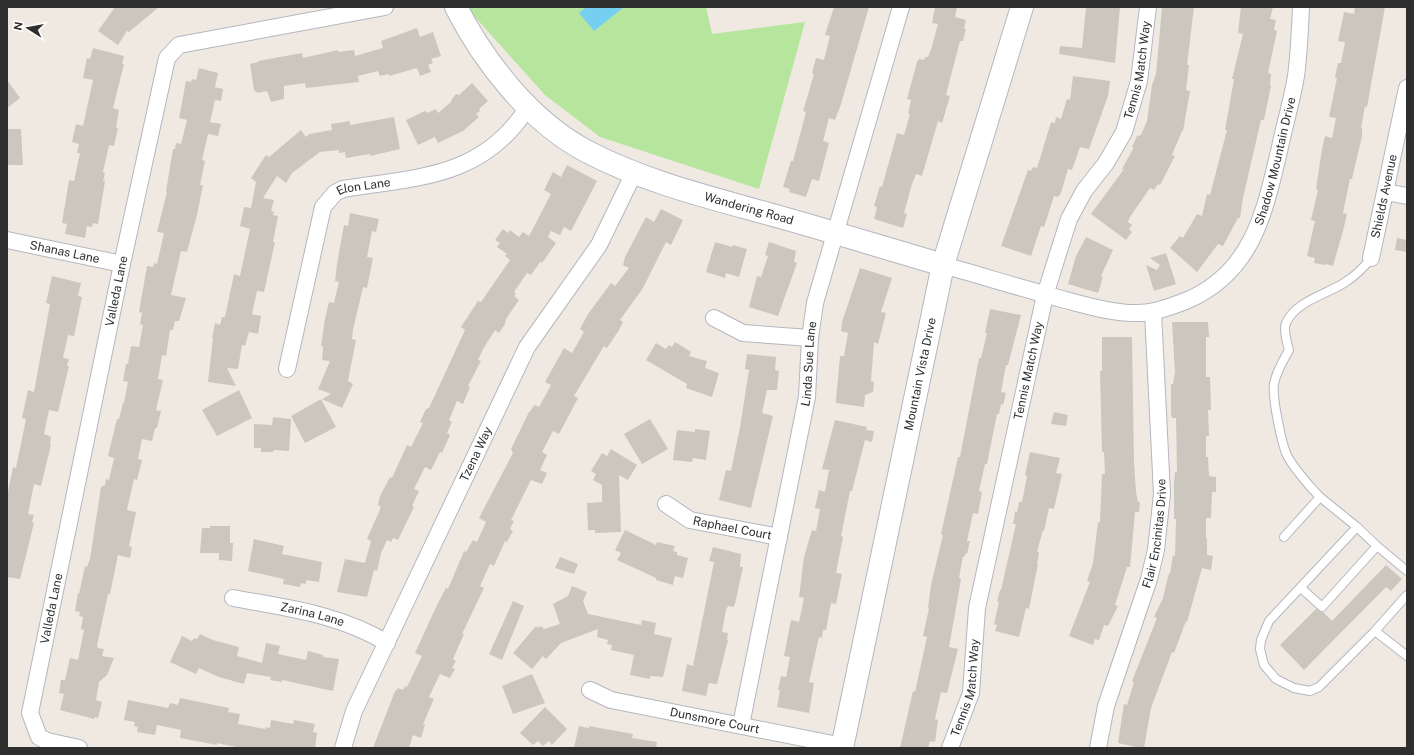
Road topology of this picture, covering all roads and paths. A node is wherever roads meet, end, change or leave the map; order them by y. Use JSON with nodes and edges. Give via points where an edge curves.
{"nodes":[{"id":1,"x":385,"y":7,"type":"edge"},
{"id":2,"x":456,"y":7,"type":"edge"},
{"id":3,"x":901,"y":7,"type":"edge"},
{"id":4,"x":1022,"y":7,"type":"edge"},
{"id":5,"x":1148,"y":7,"type":"edge"},
{"id":6,"x":1301,"y":7,"type":"edge"},
{"id":7,"x":1407,"y":88,"type":"edge"},
{"id":8,"x":528,"y":107,"type":"junction"},
{"id":9,"x":634,"y":173,"type":"junction"},
{"id":10,"x":1386,"y":192,"type":"junction"},
{"id":11,"x":1407,"y":196,"type":"edge"},
{"id":12,"x":835,"y":232,"type":"junction"},
{"id":13,"x":7,"y":240,"type":"edge"},
{"id":14,"x":1371,"y":258,"type":"joint"},
{"id":15,"x":122,"y":264,"type":"junction"},
{"id":16,"x":943,"y":265,"type":"junction"},
{"id":17,"x":1045,"y":295,"type":"junction"},
{"id":18,"x":1153,"y":312,"type":"junction"},
{"id":19,"x":714,"y":318,"type":"dead end"},
{"id":20,"x":810,"y":338,"type":"junction"},
{"id":21,"x":287,"y":369,"type":"dead end"},
{"id":22,"x":1320,"y":497,"type":"junction"},
{"id":23,"x":666,"y":504,"type":"dead end"},
{"id":24,"x":1357,"y":527,"type":"junction"},
{"id":25,"x":779,"y":537,"type":"junction"},
{"id":26,"x":1284,"y":537,"type":"dead end"},
{"id":27,"x":1377,"y":546,"type":"junction"},
{"id":28,"x":1407,"y":571,"type":"edge"},
{"id":29,"x":1301,"y":588,"type":"junction"},
{"id":30,"x":1407,"y":595,"type":"edge"},
{"id":31,"x":232,"y":598,"type":"dead end"},
{"id":32,"x":1375,"y":631,"type":"junction"},
{"id":33,"x":387,"y":643,"type":"junction"},
{"id":34,"x":1407,"y":655,"type":"edge"},
{"id":35,"x":590,"y":690,"type":"dead end"},
{"id":36,"x":741,"y":725,"type":"junction"},
{"id":37,"x":842,"y":747,"type":"edge"},
{"id":38,"x":79,"y":748,"type":"edge"},
{"id":39,"x":343,"y":748,"type":"edge"},
{"id":40,"x":950,"y":748,"type":"edge"},
{"id":41,"x":1098,"y":748,"type":"edge"}],
"edges":[{"from":1,"to":15,"type":"street","name":"Valleda Lane","via":[[178,46],[167,58]]},
{"from":2,"to":8,"type":"main road","name":"Wandering Road","via":[[469,33],[505,83]]},
{"from":3,"to":12,"type":"street","name":"Linda Sue Lane"},
{"from":4,"to":16,"type":"main road","name":"Mountain Vista Drive"},
{"from":5,"to":17,"type":"street","name":"Tennis Match Way","via":[[1139,81],[1124,132],[1069,218]]},
{"from":6,"to":18,"type":"street","name":"Shadow Mountain Drive","via":[[1296,76],[1266,205],[1256,231],[1227,276],[1202,294]]},
{"from":7,"to":10,"type":"street","name":"Shields Avenue"},
{"from":8,"to":9,"type":"main road","name":"Wandering Road","via":[[556,131],[585,150]]},
{"from":8,"to":21,"type":"street","name":"Elon Lane","via":[[519,122],[483,154],[463,166],[432,175],[343,189],[335,193],[323,207]]},
{"from":9,"to":12,"type":"main road","name":"Wandering Road","via":[[701,195]]},
{"from":9,"to":33,"type":"street","name":"Tzena Way","via":[[598,245],[527,347]]},
{"from":10,"to":11,"type":"street"},
{"from":10,"to":14,"type":"street","name":"Shields Avenue"},
{"from":12,"to":16,"type":"main road","name":"Wandering Road"},
{"from":12,"to":20,"type":"street","name":"Linda Sue Lane","via":[[815,303]]},
{"from":13,"to":15,"type":"street","name":"Shanas Lane"},
{"from":14,"to":22,"type":"lane","via":[[1360,271],[1294,311],[1285,324],[1289,350],[1274,384],[1280,428],[1286,453]]},
{"from":15,"to":38,"type":"street","name":"Valleda Lane","via":[[30,713],[39,737]]},
{"from":16,"to":17,"type":"street","name":"Wandering Road"},
{"from":16,"to":37,"type":"main road","name":"Mountain Vista Drive"},
{"from":17,"to":18,"type":"street","name":"Wandering Road","via":[[1105,310]]},
{"from":17,"to":40,"type":"street","name":"Tennis Match Way","via":[[977,608],[971,693]]},
{"from":18,"to":41,"type":"street","name":"Flair Encinitas Drive","via":[[1162,494],[1156,550],[1106,706]]},
{"from":19,"to":20,"type":"street","via":[[743,333]]},
{"from":20,"to":25,"type":"street","name":"Linda Sue Lane","via":[[807,397]]},
{"from":22,"to":24,"type":"lane"},
{"from":22,"to":26,"type":"lane"},
{"from":23,"to":25,"type":"street","name":"Raphael Court","via":[[690,520]]},
{"from":24,"to":27,"type":"lane"},
{"from":24,"to":29,"type":"lane"},
{"from":25,"to":36,"type":"street","name":"Linda Sue Lane"},
{"from":27,"to":28,"type":"lane"},
{"from":27,"to":29,"type":"lane","via":[[1322,607]]},
{"from":29,"to":32,"type":"lane","via":[[1269,621],[1260,640],[1264,665],[1276,679],[1294,688],[1310,690],[1319,687]]},
{"from":30,"to":32,"type":"lane"},
{"from":31,"to":33,"type":"street","name":"Zarina Lane","via":[[328,617],[367,630]]},
{"from":32,"to":34,"type":"lane"},
{"from":33,"to":39,"type":"street","name":"Tzena Way","via":[[354,712]]},
{"from":35,"to":36,"type":"street","name":"Dunsmore Court","via":[[611,700]]},
{"from":36,"to":37,"type":"street","name":"Dunsmore Court"}]}
